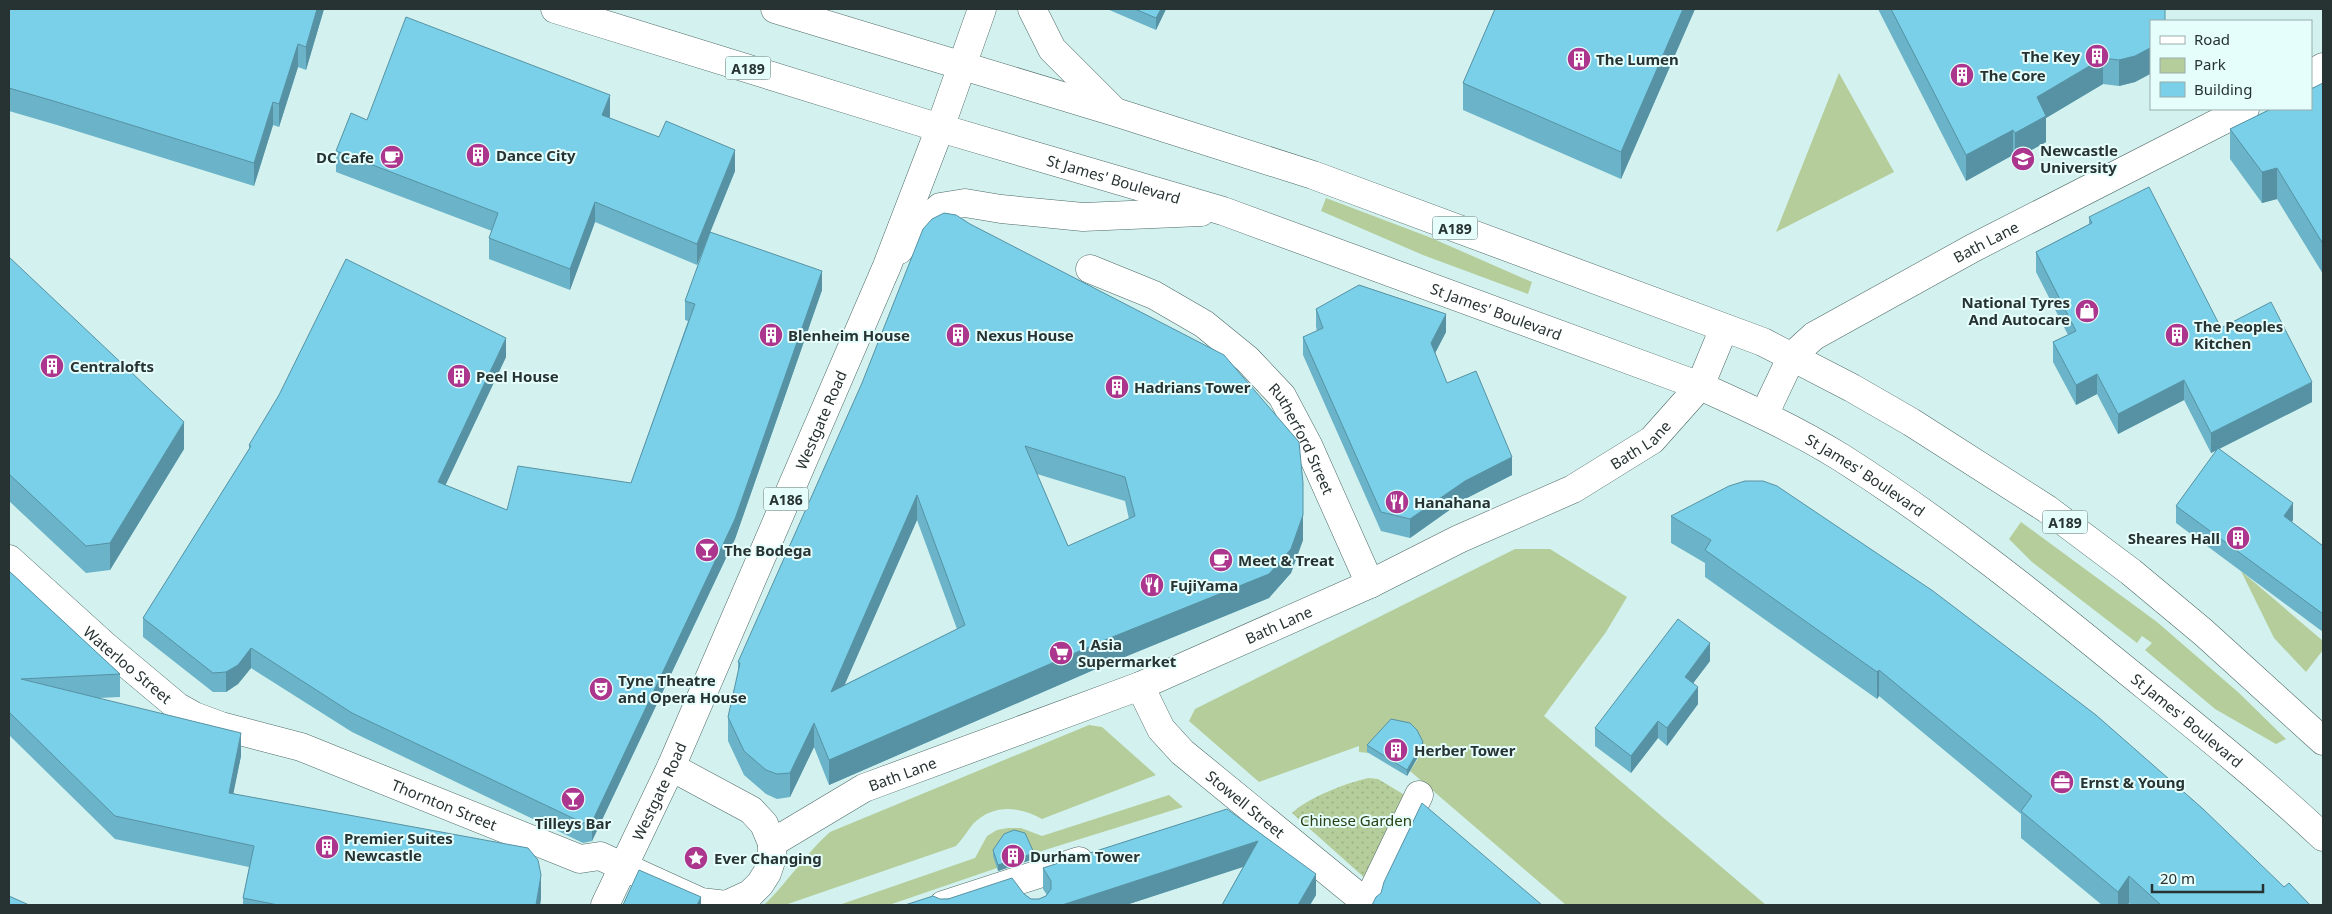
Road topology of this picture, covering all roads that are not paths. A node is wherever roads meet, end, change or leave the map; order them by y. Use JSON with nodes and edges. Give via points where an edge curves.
{"nodes":[{"id":1,"x":555,"y":9,"type":"edge"},
{"id":2,"x":775,"y":9,"type":"edge"},
{"id":3,"x":982,"y":9,"type":"edge"},
{"id":4,"x":1032,"y":9,"type":"edge"},
{"id":5,"x":961,"y":65,"type":"junction"},
{"id":6,"x":2323,"y":67,"type":"edge"},
{"id":7,"x":2312,"y":73,"type":"edge"},
{"id":8,"x":2243,"y":110,"type":"edge"},
{"id":9,"x":1115,"y":112,"type":"junction"},
{"id":10,"x":940,"y":128,"type":"junction"},
{"id":11,"x":1223,"y":211,"type":"junction"},
{"id":12,"x":886,"y":266,"type":"junction"},
{"id":13,"x":1090,"y":270,"type":"dead end"},
{"id":14,"x":1724,"y":328,"type":"junction"},
{"id":15,"x":1792,"y":356,"type":"junction"},
{"id":16,"x":1700,"y":386,"type":"junction"},
{"id":17,"x":1764,"y":415,"type":"junction"},
{"id":18,"x":9,"y":560,"type":"edge"},
{"id":19,"x":1370,"y":584,"type":"junction"},
{"id":20,"x":1140,"y":686,"type":"junction"},
{"id":21,"x":264,"y":737,"type":"joint"},
{"id":22,"x":2318,"y":740,"type":"edge"},
{"id":23,"x":671,"y":767,"type":"junction"},
{"id":24,"x":1419,"y":795,"type":"dead end"},
{"id":25,"x":1247,"y":807,"type":"junction"},
{"id":26,"x":1220,"y":816,"type":"edge"},
{"id":27,"x":2323,"y":837,"type":"edge"},
{"id":28,"x":772,"y":843,"type":"junction"},
{"id":29,"x":1100,"y":854,"type":"edge"},
{"id":30,"x":623,"y":866,"type":"junction"},
{"id":31,"x":605,"y":905,"type":"edge"},
{"id":32,"x":943,"y":905,"type":"edge"},
{"id":33,"x":1367,"y":905,"type":"edge"}],
"edges":[{"from":1,"to":10,"type":"main road","name":"St James' Boulevard","number":"A189"},
{"from":2,"to":5,"type":"main road","number":"A189"},
{"from":3,"to":5,"type":"main road","name":"Westgate Road","number":"A186"},
{"from":4,"to":9,"type":"main road","via":[[1052,49]]},
{"from":5,"to":9,"type":"main road","number":"A189"},
{"from":5,"to":10,"type":"main road","name":"Westgate Road","number":"A186"},
{"from":6,"to":7,"type":"main road"},
{"from":8,"to":15,"type":"main road","name":"Bath Lane","via":[[1973,248],[1814,336]]},
{"from":9,"to":14,"type":"main road","number":"A189","via":[[1313,175]]},
{"from":10,"to":11,"type":"main road","name":"St James' Boulevard","number":"A189"},
{"from":10,"to":12,"type":"main road","name":"Westgate Road","number":"A186"},
{"from":11,"to":12,"type":"main road","via":[[1083,217],[965,203],[940,207]]},
{"from":11,"to":16,"type":"main road","name":"St James' Boulevard","number":"A189"},
{"from":12,"to":23,"type":"main road","name":"Westgate Road","number":"A186"},
{"from":13,"to":19,"type":"main road","name":"Rutherford Street","via":[[1154,295],[1204,324],[1247,359],[1282,396],[1308,444]]},
{"from":14,"to":15,"type":"main road","number":"A189"},
{"from":14,"to":16,"type":"main road","name":"Bath Lane"},
{"from":15,"to":17,"type":"main road","name":"Bath Lane"},
{"from":15,"to":22,"type":"main road","number":"A189","via":[[1911,422],[2047,509],[2203,632]]},
{"from":16,"to":17,"type":"main road","name":"St James' Boulevard","number":"A189"},
{"from":16,"to":19,"type":"main road","name":"Bath Lane","via":[[1652,440],[1573,489],[1459,539]]},
{"from":17,"to":27,"type":"main road","name":"St James' Boulevard","number":"A189","via":[[1841,458],[1953,534],[2204,733]]},
{"from":18,"to":21,"type":"main road","name":"Waterloo Street","via":[[178,707],[221,726]]},
{"from":19,"to":20,"type":"main road","name":"Bath Lane"},
{"from":20,"to":25,"type":"main road","name":"Stowell Street","via":[[1161,729],[1182,752]]},
{"from":20,"to":28,"type":"main road","name":"Bath Lane","via":[[864,788]]},
{"from":21,"to":30,"type":"main road","name":"Thornton Street","via":[[301,747],[580,859],[600,856]]},
{"from":23,"to":28,"type":"main road","via":[[751,810],[764,824]]},
{"from":23,"to":30,"type":"main road","name":"Westgate Road","number":"A186"},
{"from":24,"to":33,"type":"main road"},
{"from":25,"to":26,"type":"main road"},
{"from":25,"to":33,"type":"main road","name":"Stowell Street"},
{"from":28,"to":30,"type":"main road","via":[[772,858],[760,884],[750,894],[726,905],[701,902]]},
{"from":29,"to":32,"type":"main road","via":[[1024,890]]},
{"from":30,"to":31,"type":"main road","name":"Westgate Road","number":"A186"}]}
